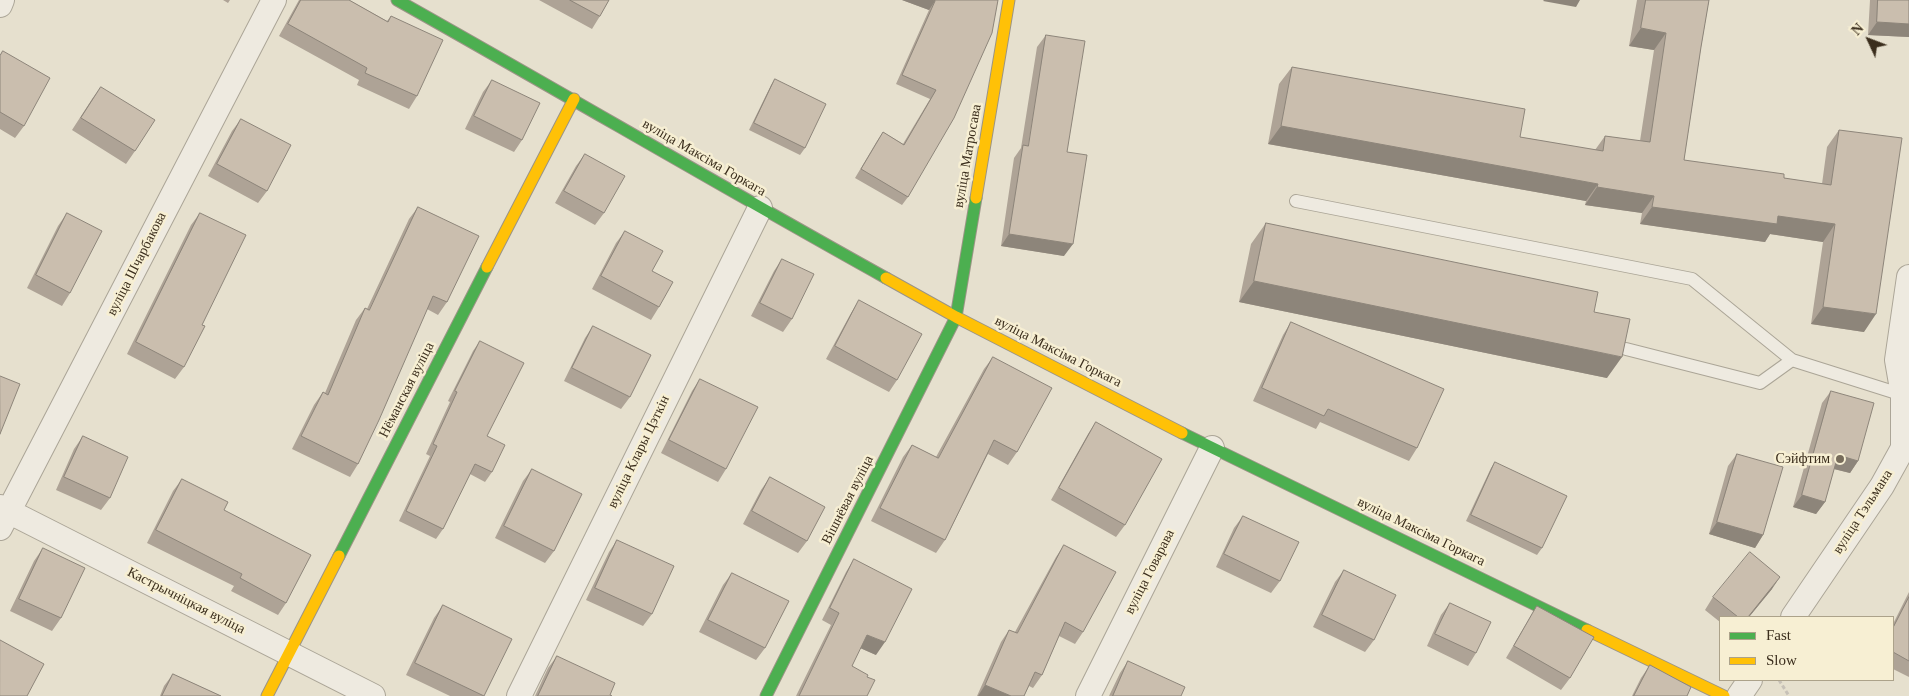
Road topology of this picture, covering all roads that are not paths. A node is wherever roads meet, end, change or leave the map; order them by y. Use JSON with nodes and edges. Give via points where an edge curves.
{"nodes":[{"id":1,"x":2,"y":0,"type":"edge"},
{"id":2,"x":274,"y":0,"type":"edge"},
{"id":3,"x":397,"y":0,"type":"edge"},
{"id":4,"x":1009,"y":0,"type":"edge"},
{"id":5,"x":0,"y":5,"type":"edge"},
{"id":6,"x":574,"y":99,"type":"junction"},
{"id":7,"x":1296,"y":201,"type":"dead end"},
{"id":8,"x":760,"y":208,"type":"junction"},
{"id":9,"x":1909,"y":277,"type":"edge"},
{"id":10,"x":956,"y":317,"type":"junction"},
{"id":11,"x":1626,"y":349,"type":"edge"},
{"id":12,"x":1792,"y":360,"type":"junction"},
{"id":13,"x":1903,"y":395,"type":"junction"},
{"id":14,"x":1212,"y":448,"type":"junction"},
{"id":15,"x":3,"y":515,"type":"edge"},
{"id":16,"x":1794,"y":616,"type":"edge"},
{"id":17,"x":288,"y":653,"type":"junction"},
{"id":18,"x":1749,"y":681,"type":"edge"},
{"id":19,"x":267,"y":696,"type":"edge"},
{"id":20,"x":373,"y":696,"type":"edge"},
{"id":21,"x":518,"y":696,"type":"edge"},
{"id":22,"x":766,"y":696,"type":"edge"},
{"id":23,"x":1088,"y":696,"type":"edge"},
{"id":24,"x":1724,"y":696,"type":"edge"},
{"id":25,"x":1738,"y":696,"type":"edge"}],
"edges":[{"from":1,"to":5,"type":"street"},
{"from":2,"to":15,"type":"street","name":"вуліца Шчарбакова"},
{"from":3,"to":6,"type":"street","name":"вуліца Максіма Горкага"},
{"from":4,"to":10,"type":"street","name":"вуліца Матросава"},
{"from":6,"to":8,"type":"street","name":"вуліца Максіма Горкага"},
{"from":6,"to":17,"type":"street","name":"Нёманская вуліца"},
{"from":7,"to":12,"type":"lane","via":[[1692,279]]},
{"from":8,"to":10,"type":"street","name":"вуліца Максіма Горкага"},
{"from":8,"to":21,"type":"street","name":"вуліца Клары Цэткін"},
{"from":9,"to":13,"type":"street","name":"вуліца Тэльмана","via":[[1897,360]]},
{"from":10,"to":14,"type":"street","name":"вуліца Максіма Горкага"},
{"from":10,"to":22,"type":"street","name":"Вішнёвая вуліца"},
{"from":11,"to":12,"type":"lane","via":[[1760,383]]},
{"from":12,"to":13,"type":"lane"},
{"from":13,"to":16,"type":"street","name":"вуліца Тэльмана","via":[[1903,448],[1882,486]]},
{"from":14,"to":23,"type":"street","name":"вуліца Говарава"},
{"from":14,"to":24,"type":"street","name":"вуліца Максіма Горкага"},
{"from":15,"to":17,"type":"street","name":"Кастрычніцкая вуліца"},
{"from":17,"to":19,"type":"street","name":"Нёманская вуліца"},
{"from":17,"to":20,"type":"street","name":"Кастрычніцкая вуліца"},
{"from":18,"to":25,"type":"street"}]}
